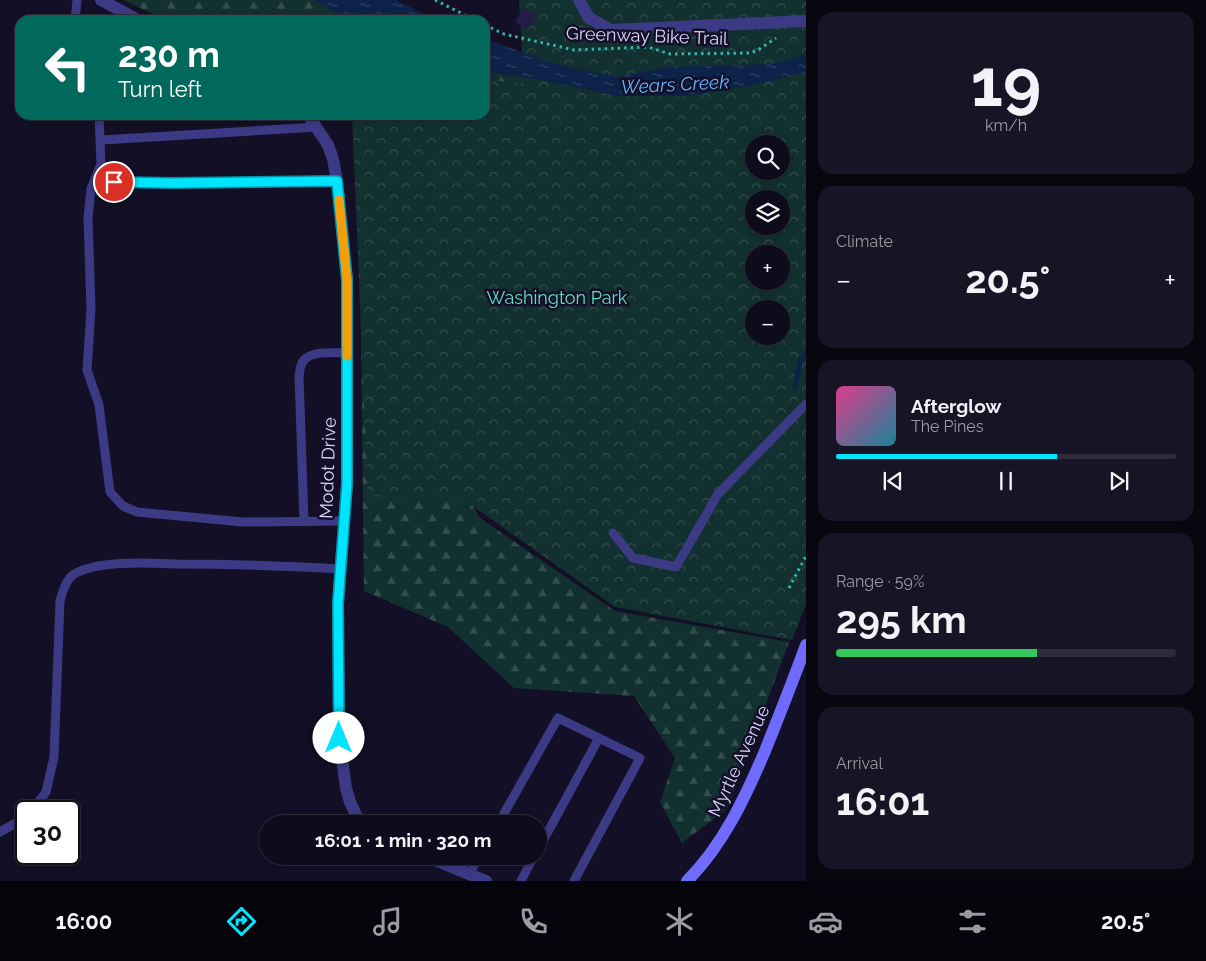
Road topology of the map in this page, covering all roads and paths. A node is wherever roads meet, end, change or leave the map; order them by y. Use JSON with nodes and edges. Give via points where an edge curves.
{"nodes":[{"id":1,"x":77,"y":0,"type":"edge"},
{"id":2,"x":101,"y":0,"type":"edge"},
{"id":3,"x":435,"y":0,"type":"edge"},
{"id":4,"x":579,"y":0,"type":"edge"},
{"id":5,"x":76,"y":15,"type":"edge"},
{"id":6,"x":129,"y":15,"type":"edge"},
{"id":7,"x":465,"y":15,"type":"edge"},
{"id":8,"x":806,"y":20,"type":"edge"},
{"id":9,"x":490,"y":27,"type":"edge"},
{"id":10,"x":778,"y":37,"type":"dead end"},
{"id":11,"x":100,"y":120,"type":"edge"},
{"id":12,"x":311,"y":120,"type":"edge"},
{"id":13,"x":317,"y":128,"type":"junction"},
{"id":14,"x":102,"y":140,"type":"junction"},
{"id":15,"x":337,"y":181,"type":"junction"},
{"id":16,"x":94,"y":182,"type":"junction"},
{"id":17,"x":347,"y":353,"type":"junction"},
{"id":18,"x":806,"y":404,"type":"edge"},
{"id":19,"x":304,"y":521,"type":"junction"},
{"id":20,"x":344,"y":521,"type":"junction"},
{"id":21,"x":613,"y":533,"type":"dead end"},
{"id":22,"x":806,"y":556,"type":"edge"},
{"id":23,"x":341,"y":569,"type":"junction"},
{"id":24,"x":789,"y":588,"type":"dead end"},
{"id":25,"x":806,"y":645,"type":"edge"},
{"id":26,"x":599,"y":738,"type":"junction"},
{"id":27,"x":40,"y":800,"type":"edge"},
{"id":28,"x":356,"y":815,"type":"edge"},
{"id":29,"x":503,"y":815,"type":"edge"},
{"id":30,"x":15,"y":823,"type":"edge"},
{"id":31,"x":0,"y":832,"type":"edge"},
{"id":32,"x":547,"y":833,"type":"edge"},
{"id":33,"x":447,"y":865,"type":"edge"},
{"id":34,"x":474,"y":865,"type":"edge"},
{"id":35,"x":529,"y":865,"type":"edge"},
{"id":36,"x":469,"y":874,"type":"junction"},
{"id":37,"x":486,"y":881,"type":"edge"},
{"id":38,"x":521,"y":881,"type":"edge"},
{"id":39,"x":574,"y":881,"type":"edge"},
{"id":40,"x":687,"y":881,"type":"edge"}],
"edges":[{"from":1,"to":5,"type":"lane"},
{"from":2,"to":6,"type":"street"},
{"from":3,"to":7,"type":"path"},
{"from":4,"to":8,"type":"street","via":[[589,18],[611,30]]},
{"from":9,"to":10,"type":"path","name":"Greenway Bike Trail","via":[[504,34],[574,50],[648,47],[670,54],[751,54]]},
{"from":11,"to":14,"type":"lane"},
{"from":12,"to":13,"type":"street","name":"Modot Drive"},
{"from":13,"to":14,"type":"lane"},
{"from":13,"to":15,"type":"street","name":"Modot Drive","via":[[328,145]]},
{"from":14,"to":16,"type":"lane","via":[[101,164]]},
{"from":15,"to":16,"type":"lane"},
{"from":15,"to":17,"type":"street","name":"Modot Drive","via":[[347,280]]},
{"from":16,"to":19,"type":"lane","via":[[88,218],[92,309],[87,370],[99,405],[110,492],[123,506],[137,512],[243,522]]},
{"from":17,"to":19,"type":"lane","via":[[310,356],[301,365]]},
{"from":17,"to":20,"type":"street","name":"Modot Drive"},
{"from":18,"to":21,"type":"lane","via":[[718,494],[676,567],[633,558]]},
{"from":19,"to":20,"type":"lane"},
{"from":20,"to":23,"type":"street","name":"Modot Drive"},
{"from":22,"to":24,"type":"path"},
{"from":23,"to":27,"type":"lane","via":[[133,563],[92,567],[74,574],[66,583],[60,601],[54,757],[46,792]]},
{"from":23,"to":28,"type":"street","name":"Modot Drive","via":[[338,603],[339,738],[346,788]]},
{"from":25,"to":40,"type":"street","name":"Myrtle Avenue","via":[[750,786],[723,836]]},
{"from":26,"to":29,"type":"lane","via":[[558,718]]},
{"from":26,"to":32,"type":"lane"},
{"from":26,"to":39,"type":"lane","via":[[640,758]]},
{"from":30,"to":31,"type":"lane"},
{"from":33,"to":36,"type":"street"},
{"from":34,"to":36,"type":"lane"},
{"from":35,"to":38,"type":"lane"},
{"from":36,"to":37,"type":"street"}]}
